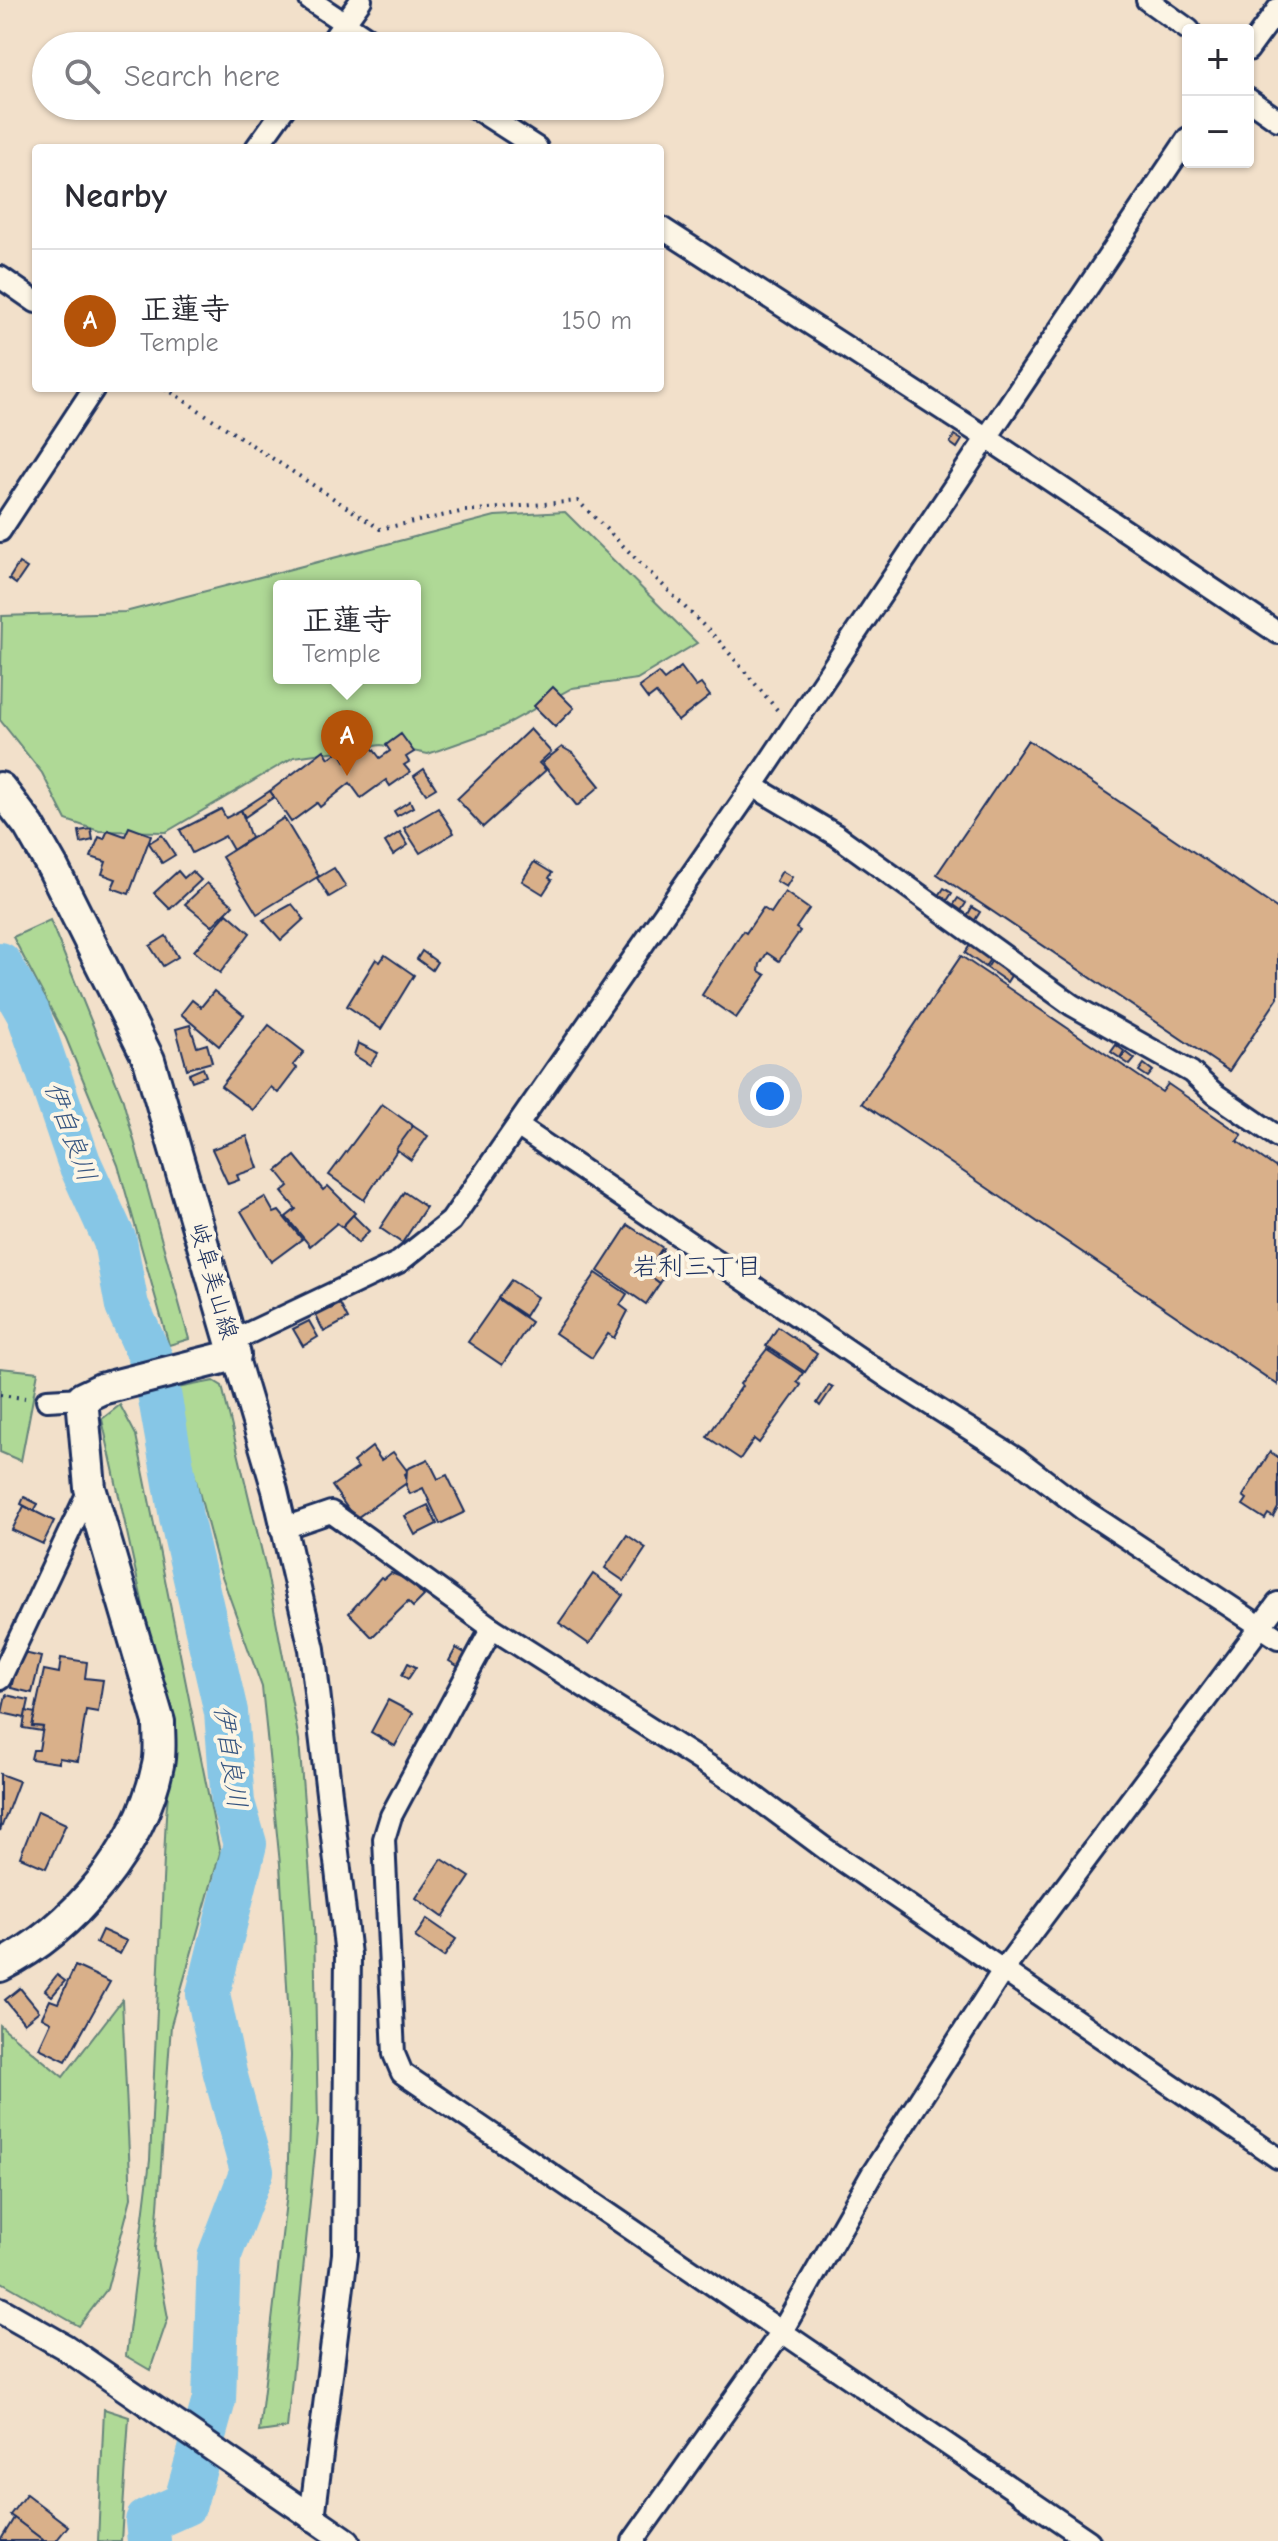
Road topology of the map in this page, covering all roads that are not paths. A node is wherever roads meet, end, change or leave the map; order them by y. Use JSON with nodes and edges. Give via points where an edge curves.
{"nodes":[{"id":1,"x":310,"y":0,"type":"edge"},
{"id":2,"x":361,"y":0,"type":"edge"},
{"id":3,"x":1147,"y":0,"type":"edge"},
{"id":4,"x":1278,"y":9,"type":"edge"},
{"id":5,"x":344,"y":24,"type":"junction"},
{"id":6,"x":1182,"y":25,"type":"edge"},
{"id":7,"x":338,"y":32,"type":"edge"},
{"id":8,"x":357,"y":32,"type":"edge"},
{"id":9,"x":1254,"y":42,"type":"edge"},
{"id":10,"x":1254,"y":103,"type":"edge"},
{"id":11,"x":276,"y":120,"type":"edge"},
{"id":12,"x":494,"y":120,"type":"edge"},
{"id":13,"x":1278,"y":120,"type":"edge"},
{"id":14,"x":259,"y":144,"type":"edge"},
{"id":15,"x":531,"y":144,"type":"edge"},
{"id":16,"x":1182,"y":147,"type":"edge"},
{"id":17,"x":664,"y":230,"type":"edge"},
{"id":18,"x":0,"y":277,"type":"edge"},
{"id":19,"x":32,"y":299,"type":"edge"},
{"id":20,"x":91,"y":392,"type":"edge"},
{"id":21,"x":987,"y":438,"type":"junction"},
{"id":22,"x":0,"y":531,"type":"edge"},
{"id":23,"x":1278,"y":633,"type":"edge"},
{"id":24,"x":753,"y":786,"type":"junction"},
{"id":25,"x":0,"y":788,"type":"edge"},
{"id":26,"x":519,"y":1127,"type":"junction"},
{"id":27,"x":1278,"y":1137,"type":"edge"},
{"id":28,"x":226,"y":1353,"type":"junction"},
{"id":29,"x":92,"y":1394,"type":"junction"},
{"id":30,"x":47,"y":1400,"type":"dead end"},
{"id":31,"x":90,"y":1488,"type":"junction"},
{"id":32,"x":281,"y":1529,"type":"junction"},
{"id":33,"x":1278,"y":1603,"type":"edge"},
{"id":34,"x":492,"y":1628,"type":"junction"},
{"id":35,"x":1270,"y":1633,"type":"edge"},
{"id":36,"x":0,"y":1679,"type":"edge"},
{"id":37,"x":0,"y":1966,"type":"edge"},
{"id":38,"x":1004,"y":1969,"type":"junction"},
{"id":39,"x":1278,"y":2158,"type":"edge"},
{"id":40,"x":0,"y":2310,"type":"edge"},
{"id":41,"x":781,"y":2333,"type":"junction"},
{"id":42,"x":312,"y":2518,"type":"junction"},
{"id":43,"x":347,"y":2541,"type":"edge"},
{"id":44,"x":633,"y":2541,"type":"edge"},
{"id":45,"x":1089,"y":2541,"type":"edge"}],
"edges":[{"from":1,"to":5,"type":"street"},
{"from":2,"to":5,"type":"street"},
{"from":3,"to":6,"type":"street"},
{"from":4,"to":9,"type":"street"},
{"from":5,"to":7,"type":"street"},
{"from":5,"to":8,"type":"street"},
{"from":10,"to":13,"type":"street"},
{"from":11,"to":14,"type":"street"},
{"from":12,"to":15,"type":"street"},
{"from":16,"to":21,"type":"street"},
{"from":17,"to":21,"type":"street"},
{"from":18,"to":19,"type":"street"},
{"from":20,"to":22,"type":"street"},
{"from":21,"to":23,"type":"street"},
{"from":21,"to":24,"type":"street"},
{"from":24,"to":26,"type":"street"},
{"from":24,"to":27,"type":"street","via":[[836,835],[1072,1005],[1191,1072]]},
{"from":25,"to":28,"type":"main road","name":"岐阜美山線","via":[[47,858],[149,1060]]},
{"from":26,"to":28,"type":"street","via":[[451,1221],[399,1262]]},
{"from":26,"to":35,"type":"street"},
{"from":28,"to":29,"type":"main road","name":"岐阜美山線"},
{"from":28,"to":32,"type":"street","via":[[275,1490]]},
{"from":29,"to":30,"type":"street"},
{"from":29,"to":31,"type":"main road"},
{"from":31,"to":36,"type":"street"},
{"from":31,"to":37,"type":"main road","via":[[159,1722],[159,1762],[147,1803],[105,1879],[47,1934],[13,1962]]},
{"from":32,"to":34,"type":"street","via":[[331,1512]]},
{"from":32,"to":42,"type":"street","via":[[312,1649],[348,1955],[345,2254]]},
{"from":33,"to":35,"type":"street"},
{"from":34,"to":38,"type":"street","via":[[742,1787]]},
{"from":34,"to":41,"type":"street","via":[[391,1816],[384,1839],[394,2054],[402,2073]]},
{"from":35,"to":38,"type":"street"},
{"from":38,"to":39,"type":"street"},
{"from":38,"to":41,"type":"street","via":[[872,2174]]},
{"from":40,"to":42,"type":"street","via":[[65,2347]]},
{"from":41,"to":44,"type":"street"},
{"from":41,"to":45,"type":"street"},
{"from":42,"to":43,"type":"street"}]}
